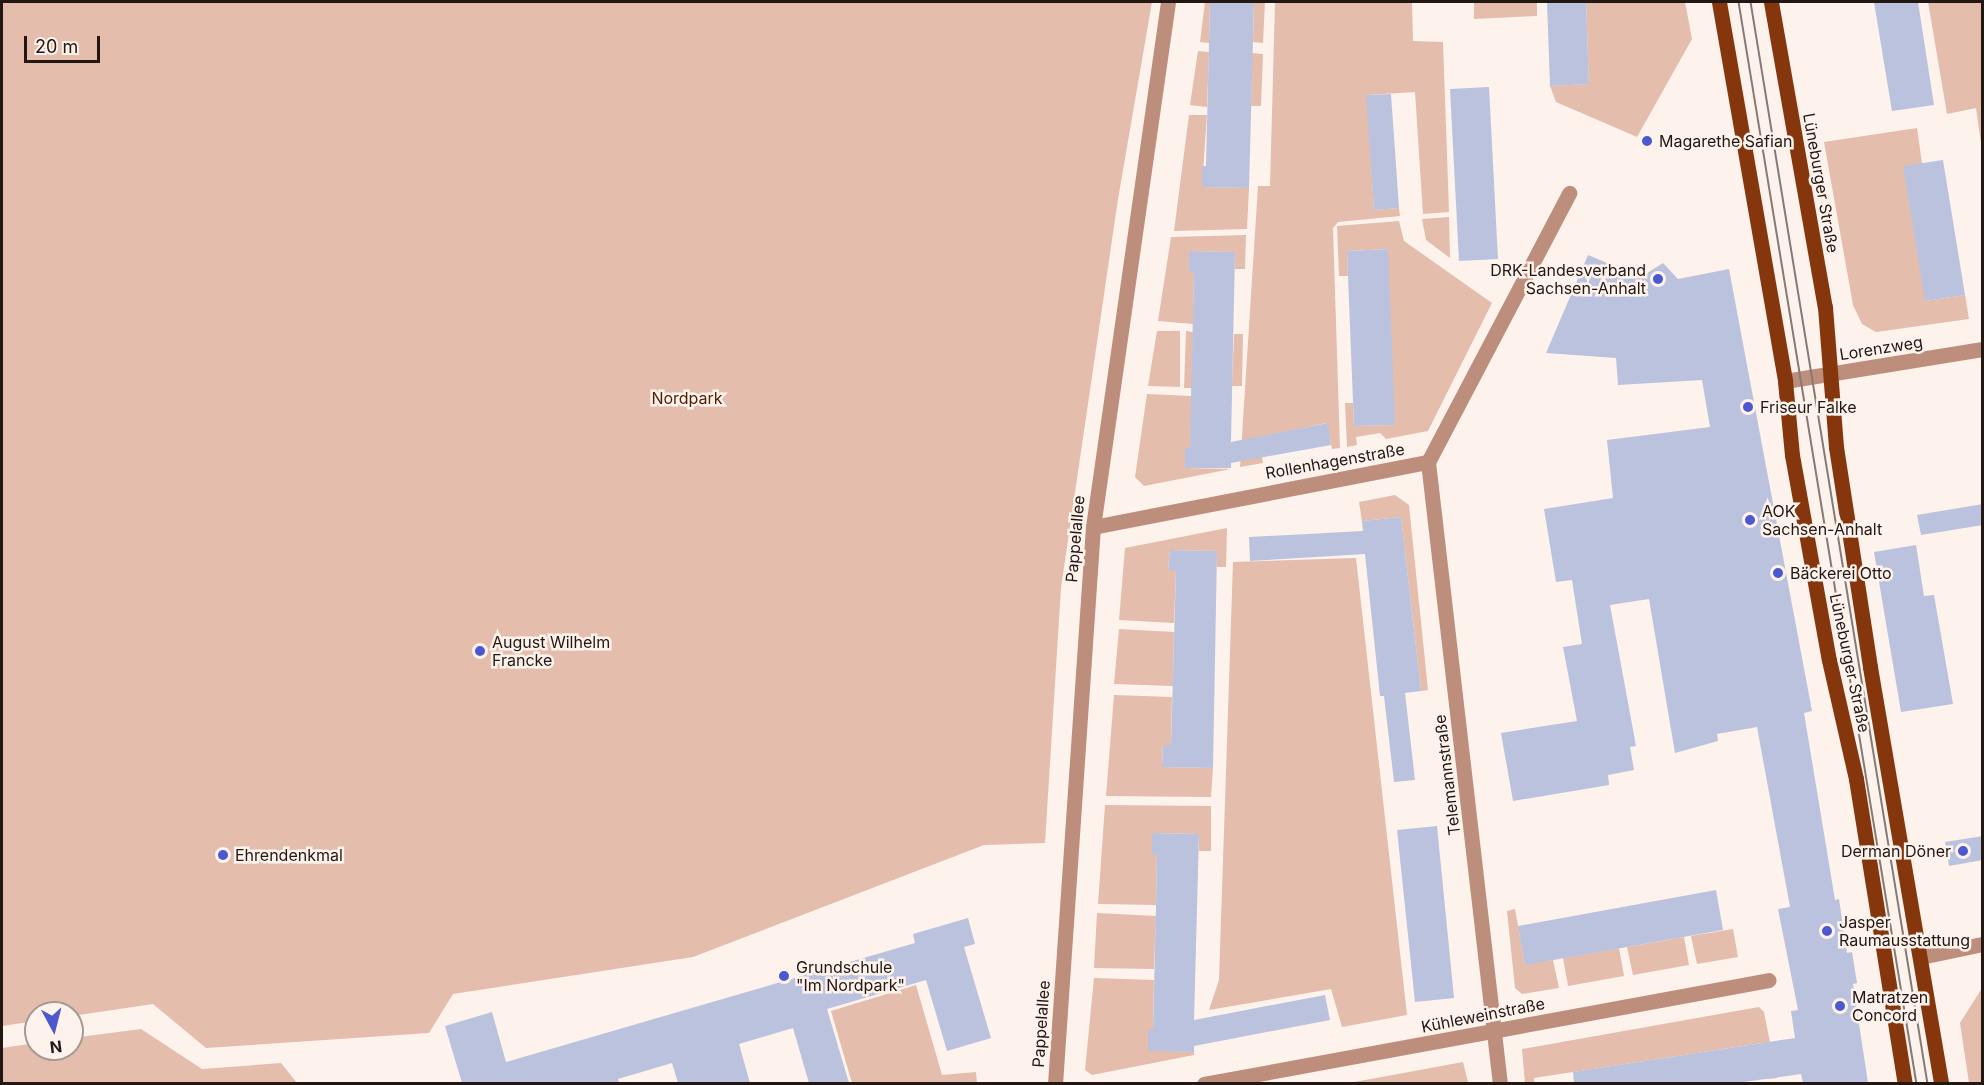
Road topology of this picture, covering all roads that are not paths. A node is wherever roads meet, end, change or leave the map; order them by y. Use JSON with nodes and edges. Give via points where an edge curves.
{"nodes":[{"id":1,"x":1168,"y":2,"type":"edge"},
{"id":2,"x":1719,"y":2,"type":"edge"},
{"id":3,"x":1771,"y":2,"type":"edge"},
{"id":4,"x":1569,"y":193,"type":"dead end"},
{"id":5,"x":1983,"y":349,"type":"edge"},
{"id":6,"x":1830,"y":374,"type":"junction"},
{"id":7,"x":1785,"y":381,"type":"junction"},
{"id":8,"x":1428,"y":462,"type":"junction"},
{"id":9,"x":1093,"y":528,"type":"junction"},
{"id":10,"x":1983,"y":944,"type":"edge"},
{"id":11,"x":1921,"y":957,"type":"junction"},
{"id":12,"x":1768,"y":980,"type":"dead end"},
{"id":13,"x":1495,"y":1030,"type":"junction"},
{"id":14,"x":1055,"y":1083,"type":"edge"},
{"id":15,"x":1204,"y":1083,"type":"edge"},
{"id":16,"x":1500,"y":1083,"type":"edge"},
{"id":17,"x":1905,"y":1083,"type":"edge"},
{"id":18,"x":1941,"y":1083,"type":"edge"}],
"edges":[{"from":1,"to":9,"type":"street","name":"Pappelallee"},
{"from":2,"to":7,"type":"main road","name":"Lüneburger Straße"},
{"from":3,"to":6,"type":"main road","name":"Lüneburger Straße","via":[[1825,307]]},
{"from":4,"to":8,"type":"street","name":"Rollenhagenstraße"},
{"from":5,"to":6,"type":"street","name":"Lorenzweg"},
{"from":6,"to":7,"type":"street","name":"Lorenzweg"},
{"from":6,"to":11,"type":"main road","name":"Lüneburger Straße","via":[[1836,447],[1870,667]]},
{"from":7,"to":17,"type":"main road","name":"Lüneburger Straße","via":[[1792,455],[1829,660],[1856,779]]},
{"from":8,"to":9,"type":"street","name":"Rollenhagenstraße"},
{"from":8,"to":13,"type":"street","name":"Telemannstraße"},
{"from":9,"to":14,"type":"street","name":"Pappelallee"},
{"from":10,"to":11,"type":"street"},
{"from":11,"to":18,"type":"main road","name":"Lüneburger Straße"},
{"from":12,"to":13,"type":"street","name":"Kühleweinstraße"},
{"from":13,"to":15,"type":"street","name":"Kühleweinstraße"},
{"from":13,"to":16,"type":"street","name":"Telemannstraße"}]}
